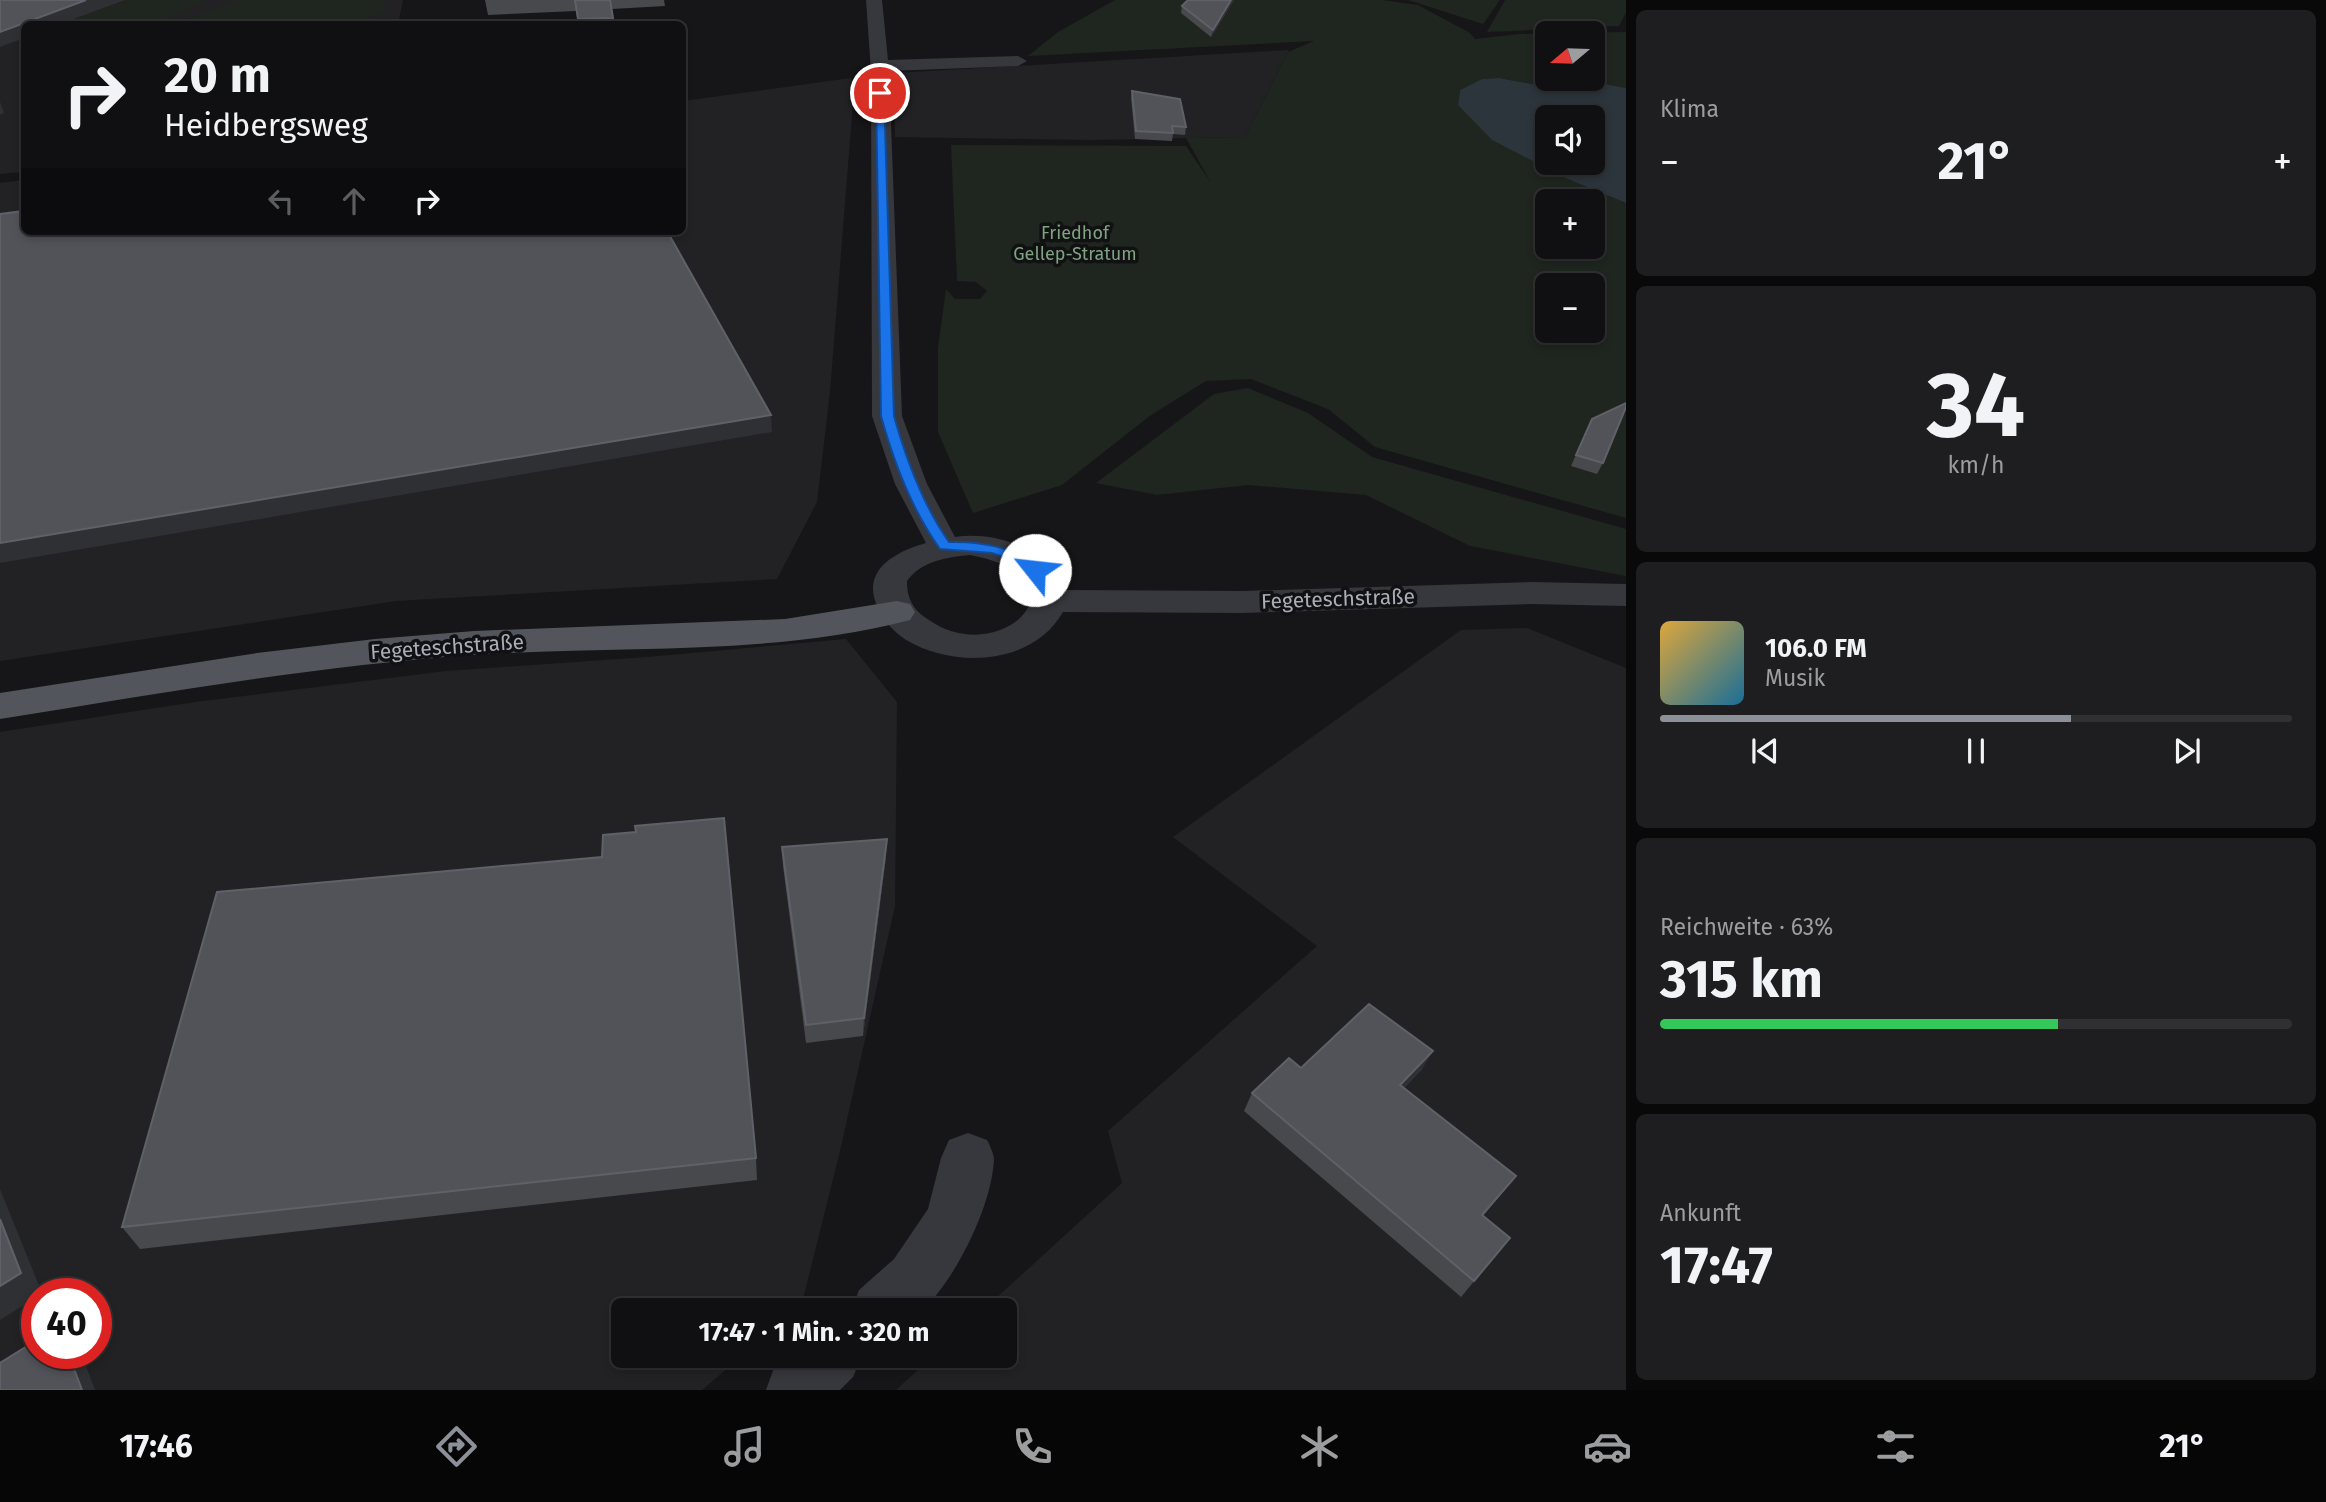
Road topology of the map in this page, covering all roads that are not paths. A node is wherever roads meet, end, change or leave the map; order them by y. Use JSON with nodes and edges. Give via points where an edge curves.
{"nodes":[{"id":1,"x":874,"y":0,"type":"edge"},
{"id":2,"x":1018,"y":61,"type":"dead end"},
{"id":3,"x":880,"y":66,"type":"junction"},
{"id":4,"x":945,"y":547,"type":"junction"},
{"id":5,"x":1626,"y":595,"type":"edge"},
{"id":6,"x":1050,"y":601,"type":"junction"},
{"id":7,"x":897,"y":612,"type":"junction"},
{"id":8,"x":0,"y":706,"type":"edge"},
{"id":9,"x":968,"y":1158,"type":"dead end"},
{"id":10,"x":894,"y":1298,"type":"edge"},
{"id":11,"x":819,"y":1368,"type":"edge"},
{"id":12,"x":796,"y":1390,"type":"edge"}],
"edges":[{"from":1,"to":3,"type":"street"},
{"from":2,"to":3,"type":"street"},
{"from":3,"to":4,"type":"street","via":[[887,416],[897,452]]},
{"from":4,"to":6,"type":"street","via":[[970,545],[1017,557],[1046,584]]},
{"from":4,"to":7,"type":"street","via":[[909,559],[898,570],[891,583]]},
{"from":5,"to":6,"type":"street","name":"Fegeteschstraße"},
{"from":6,"to":7,"type":"street","via":[[1045,617],[1032,630],[986,645],[933,638]]},
{"from":7,"to":8,"type":"main road","name":"Fegeteschstraße","via":[[785,631],[375,651]]},
{"from":9,"to":10,"type":"street","via":[[951,1221],[914,1279]]},
{"from":11,"to":12,"type":"street"}]}
